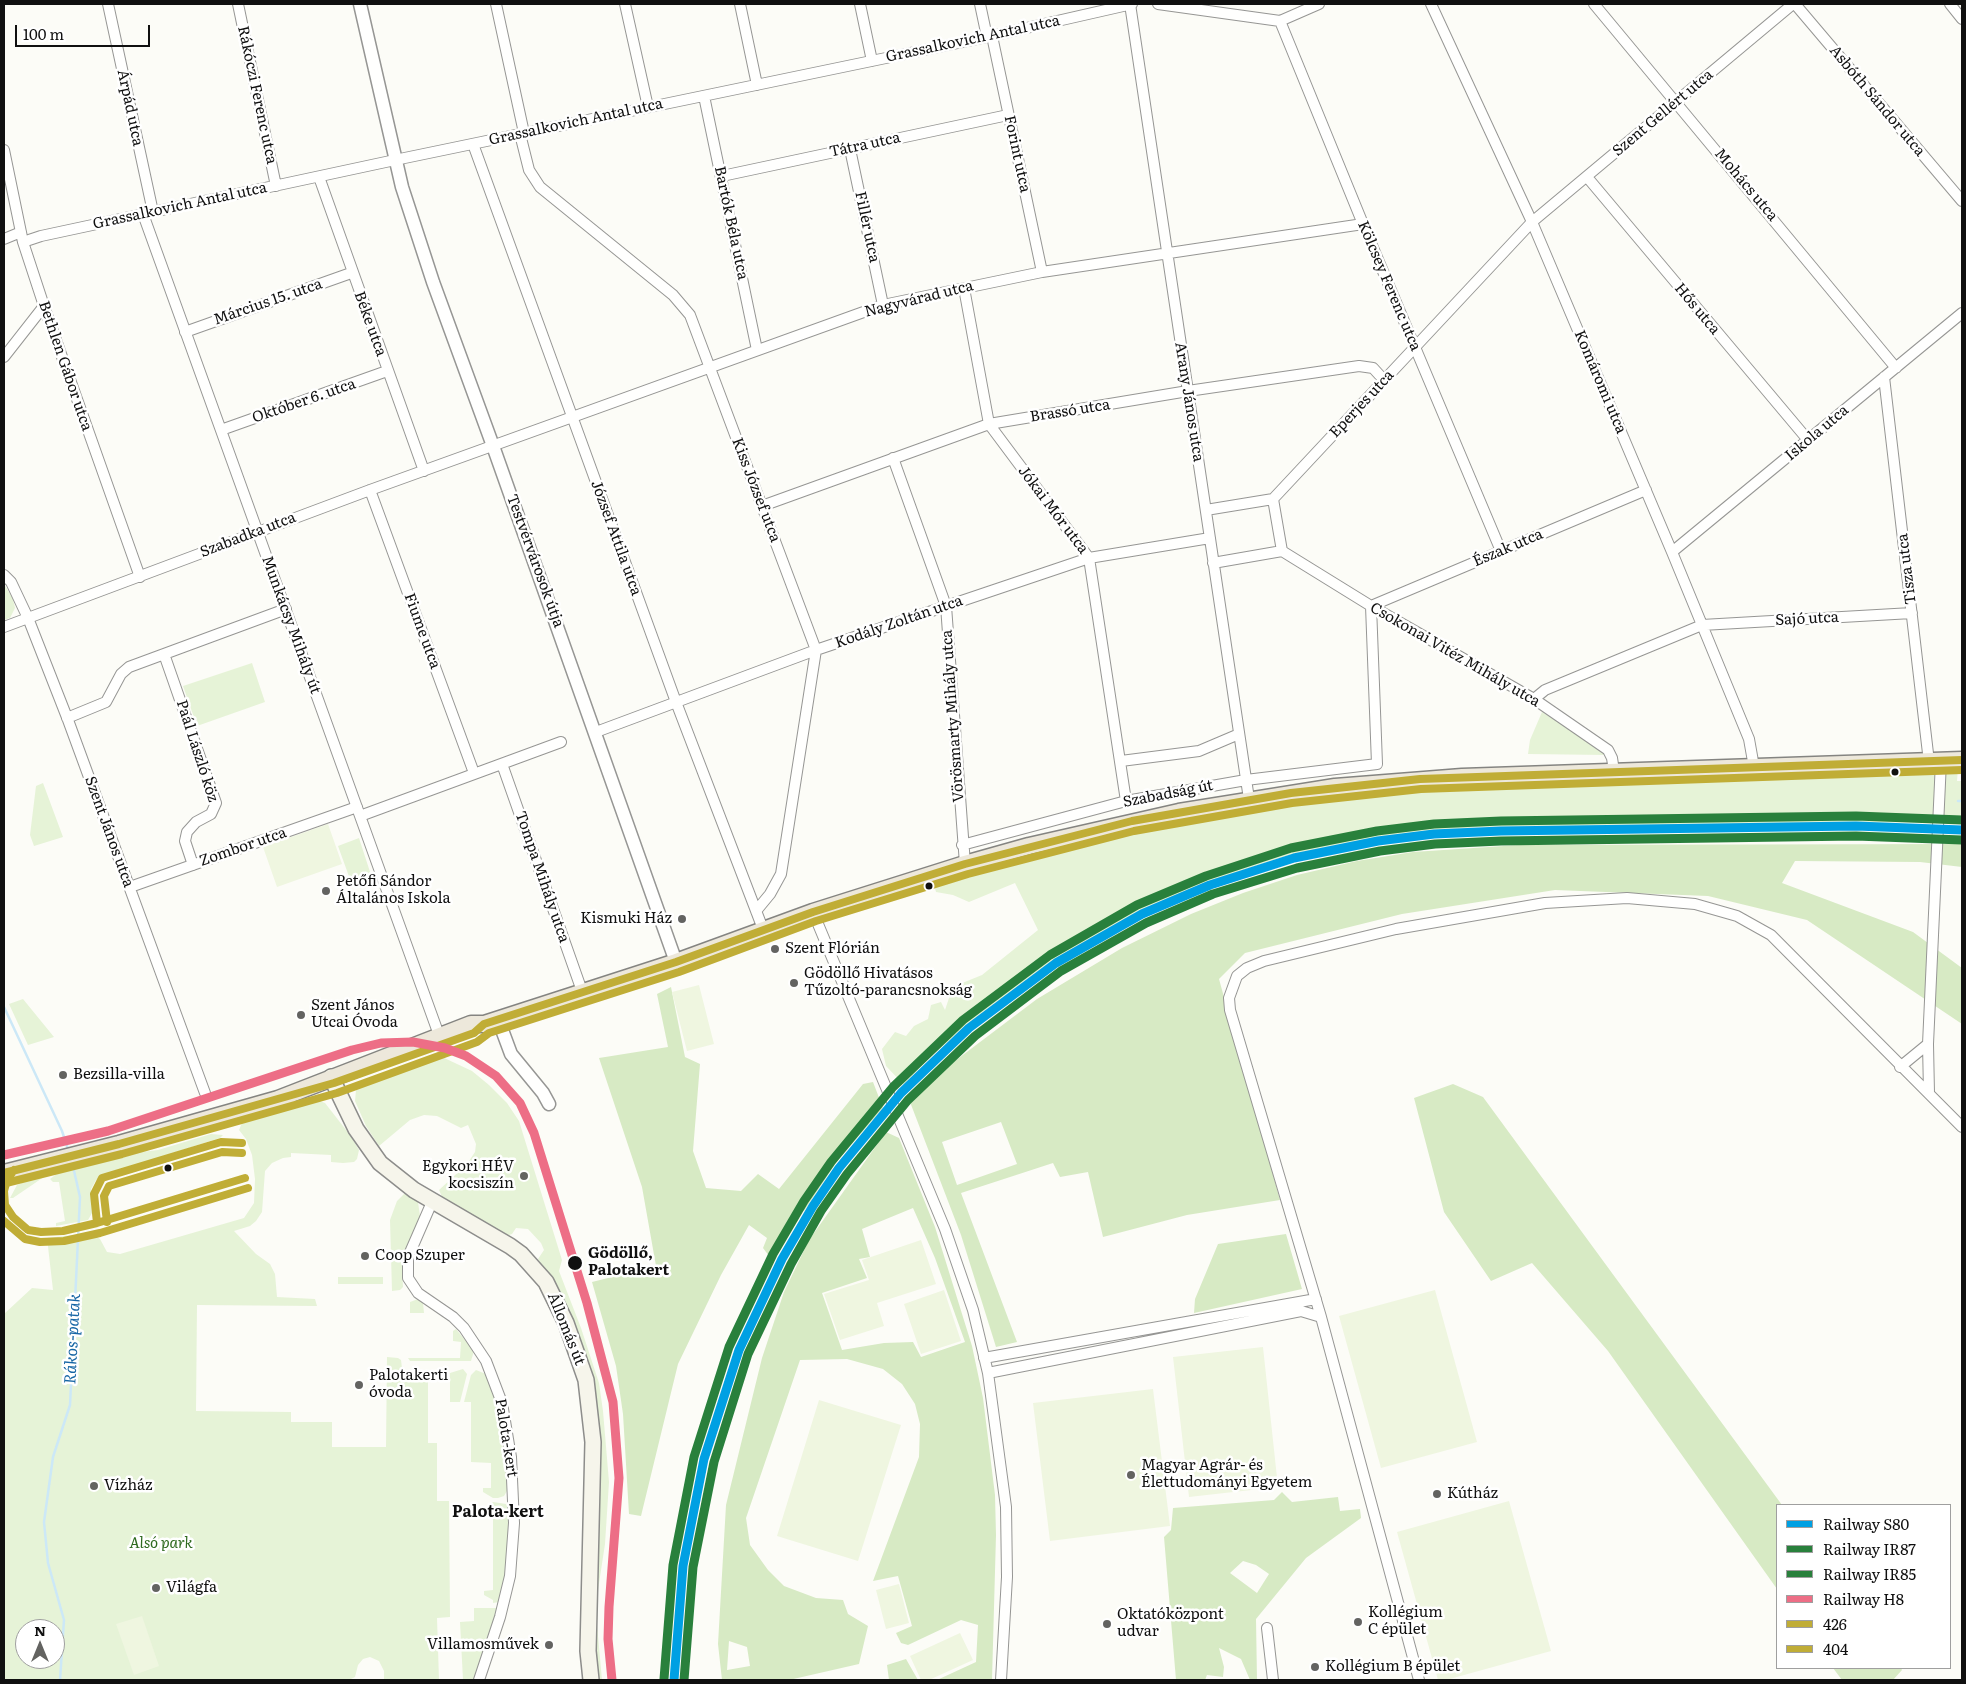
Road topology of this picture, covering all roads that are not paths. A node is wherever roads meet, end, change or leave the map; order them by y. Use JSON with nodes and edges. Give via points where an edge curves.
{"nodes":[{"id":1,"x":108,"y":4,"type":"edge"},
{"id":2,"x":238,"y":4,"type":"edge"},
{"id":3,"x":360,"y":4,"type":"edge"},
{"id":4,"x":496,"y":4,"type":"edge"},
{"id":5,"x":626,"y":4,"type":"edge"},
{"id":6,"x":740,"y":4,"type":"edge"},
{"id":7,"x":860,"y":4,"type":"edge"},
{"id":8,"x":980,"y":4,"type":"edge"},
{"id":9,"x":1131,"y":4,"type":"edge"},
{"id":10,"x":1158,"y":4,"type":"edge"},
{"id":11,"x":1319,"y":4,"type":"edge"},
{"id":12,"x":1431,"y":4,"type":"edge"},
{"id":13,"x":1594,"y":4,"type":"edge"},
{"id":14,"x":1794,"y":4,"type":"edge"},
{"id":15,"x":1950,"y":4,"type":"edge"},
{"id":16,"x":1962,"y":19,"type":"edge"},
{"id":17,"x":1280,"y":21,"type":"junction"},
{"id":18,"x":990,"y":37,"type":"junction"},
{"id":19,"x":872,"y":61,"type":"junction"},
{"id":20,"x":758,"y":84,"type":"junction"},
{"id":21,"x":704,"y":96,"type":"junction"},
{"id":22,"x":1677,"y":102,"type":"junction"},
{"id":23,"x":648,"y":107,"type":"junction"},
{"id":24,"x":1008,"y":115,"type":"junction"},
{"id":25,"x":522,"y":134,"type":"junction"},
{"id":26,"x":473,"y":144,"type":"junction"},
{"id":27,"x":850,"y":149,"type":"junction"},
{"id":28,"x":4,"y":150,"type":"edge"},
{"id":29,"x":395,"y":160,"type":"junction"},
{"id":30,"x":722,"y":176,"type":"junction"},
{"id":31,"x":318,"y":177,"type":"junction"},
{"id":32,"x":1587,"y":177,"type":"junction"},
{"id":33,"x":276,"y":186,"type":"junction"},
{"id":34,"x":1961,"y":198,"type":"edge"},
{"id":35,"x":148,"y":213,"type":"junction"},
{"id":36,"x":1532,"y":222,"type":"junction"},
{"id":37,"x":1363,"y":224,"type":"junction"},
{"id":38,"x":22,"y":237,"type":"junction"},
{"id":39,"x":4,"y":239,"type":"edge"},
{"id":40,"x":1167,"y":252,"type":"junction"},
{"id":41,"x":1042,"y":272,"type":"junction"},
{"id":42,"x":352,"y":273,"type":"junction"},
{"id":43,"x":964,"y":288,"type":"junction"},
{"id":44,"x":883,"y":305,"type":"junction"},
{"id":45,"x":44,"y":306,"type":"junction"},
{"id":46,"x":1962,"y":313,"type":"edge"},
{"id":47,"x":185,"y":332,"type":"junction"},
{"id":48,"x":1415,"y":349,"type":"junction"},
{"id":49,"x":757,"y":350,"type":"junction"},
{"id":50,"x":4,"y":357,"type":"edge"},
{"id":51,"x":709,"y":367,"type":"junction"},
{"id":52,"x":1896,"y":368,"type":"junction"},
{"id":53,"x":387,"y":371,"type":"junction"},
{"id":54,"x":1884,"y":377,"type":"junction"},
{"id":55,"x":1384,"y":380,"type":"junction"},
{"id":56,"x":1188,"y":391,"type":"junction"},
{"id":57,"x":572,"y":418,"type":"junction"},
{"id":58,"x":989,"y":424,"type":"junction"},
{"id":59,"x":221,"y":430,"type":"junction"},
{"id":60,"x":1808,"y":440,"type":"junction"},
{"id":61,"x":493,"y":446,"type":"junction"},
{"id":62,"x":893,"y":458,"type":"junction"},
{"id":63,"x":424,"y":471,"type":"junction"},
{"id":64,"x":370,"y":490,"type":"junction"},
{"id":65,"x":1646,"y":490,"type":"junction"},
{"id":66,"x":1273,"y":499,"type":"junction"},
{"id":67,"x":762,"y":506,"type":"junction"},
{"id":68,"x":1206,"y":510,"type":"junction"},
{"id":69,"x":258,"y":531,"type":"junction"},
{"id":70,"x":1210,"y":538,"type":"junction"},
{"id":71,"x":1500,"y":551,"type":"junction"},
{"id":72,"x":1282,"y":552,"type":"junction"},
{"id":73,"x":1672,"y":552,"type":"junction"},
{"id":74,"x":1089,"y":558,"type":"junction"},
{"id":75,"x":1213,"y":563,"type":"junction"},
{"id":76,"x":4,"y":575,"type":"edge"},
{"id":77,"x":140,"y":577,"type":"junction"},
{"id":78,"x":946,"y":606,"type":"junction"},
{"id":79,"x":1371,"y":606,"type":"junction"},
{"id":80,"x":286,"y":609,"type":"junction"},
{"id":81,"x":1912,"y":613,"type":"junction"},
{"id":82,"x":28,"y":618,"type":"junction"},
{"id":83,"x":1702,"y":625,"type":"junction"},
{"id":84,"x":4,"y":627,"type":"edge"},
{"id":85,"x":816,"y":650,"type":"junction"},
{"id":86,"x":164,"y":654,"type":"junction"},
{"id":87,"x":1534,"y":699,"type":"junction"},
{"id":88,"x":676,"y":702,"type":"junction"},
{"id":89,"x":67,"y":718,"type":"junction"},
{"id":90,"x":596,"y":732,"type":"junction"},
{"id":91,"x":1240,"y":734,"type":"junction"},
{"id":92,"x":561,"y":742,"type":"dead end"},
{"id":93,"x":1962,"y":760,"type":"edge"},
{"id":94,"x":1120,"y":761,"type":"junction"},
{"id":95,"x":1935,"y":761,"type":"junction"},
{"id":96,"x":502,"y":764,"type":"junction"},
{"id":97,"x":1754,"y":767,"type":"junction"},
{"id":98,"x":1614,"y":771,"type":"junction"},
{"id":99,"x":474,"y":773,"type":"junction"},
{"id":100,"x":1246,"y":780,"type":"junction"},
{"id":101,"x":1249,"y":799,"type":"junction"},
{"id":102,"x":1126,"y":801,"type":"junction"},
{"id":103,"x":358,"y":811,"type":"junction"},
{"id":104,"x":962,"y":845,"type":"junction"},
{"id":105,"x":965,"y":864,"type":"junction"},
{"id":106,"x":193,"y":865,"type":"junction"},
{"id":107,"x":130,"y":887,"type":"junction"},
{"id":108,"x":756,"y":911,"type":"junction"},
{"id":109,"x":813,"y":912,"type":"junction"},
{"id":110,"x":763,"y":929,"type":"junction"},
{"id":111,"x":676,"y":962,"type":"junction"},
{"id":112,"x":582,"y":991,"type":"junction"},
{"id":113,"x":491,"y":1021,"type":"junction"},
{"id":114,"x":439,"y":1035,"type":"junction"},
{"id":115,"x":1928,"y":1044,"type":"junction"},
{"id":116,"x":1900,"y":1067,"type":"junction"},
{"id":117,"x":333,"y":1080,"type":"junction"},
{"id":118,"x":205,"y":1093,"type":"dead end"},
{"id":119,"x":1929,"y":1093,"type":"junction"},
{"id":120,"x":549,"y":1104,"type":"dead end"},
{"id":121,"x":1962,"y":1127,"type":"edge"},
{"id":122,"x":4,"y":1173,"type":"edge"},
{"id":123,"x":432,"y":1202,"type":"junction"},
{"id":124,"x":1316,"y":1299,"type":"junction"},
{"id":125,"x":1321,"y":1317,"type":"junction"},
{"id":126,"x":1185,"y":1327,"type":"junction"},
{"id":127,"x":1027,"y":1350,"type":"junction"},
{"id":128,"x":984,"y":1358,"type":"junction"},
{"id":129,"x":1031,"y":1363,"type":"junction"},
{"id":130,"x":988,"y":1373,"type":"junction"},
{"id":131,"x":1267,"y":1628,"type":"dead end"},
{"id":132,"x":479,"y":1680,"type":"edge"},
{"id":133,"x":591,"y":1680,"type":"edge"},
{"id":134,"x":1001,"y":1680,"type":"edge"},
{"id":135,"x":1273,"y":1680,"type":"edge"},
{"id":136,"x":1419,"y":1680,"type":"edge"}],
"edges":[{"from":1,"to":35,"type":"street","name":"Árpád utca"},
{"from":2,"to":33,"type":"street","name":"Rákóczi Ferenc utca"},
{"from":3,"to":29,"type":"street","name":"Testvérvárosok útja"},
{"from":4,"to":25,"type":"street","name":"Kiss József utca"},
{"from":5,"to":23,"type":"street"},
{"from":6,"to":20,"type":"street"},
{"from":7,"to":19,"type":"street"},
{"from":8,"to":18,"type":"street","name":"Forint utca"},
{"from":9,"to":18,"type":"street","name":"Grassalkovich Antal utca"},
{"from":9,"to":40,"type":"street","name":"Arany János utca"},
{"from":10,"to":17,"type":"street"},
{"from":11,"to":17,"type":"street"},
{"from":12,"to":36,"type":"street","name":"Komáromi utca"},
{"from":13,"to":22,"type":"street","name":"Mohács utca"},
{"from":14,"to":22,"type":"street","name":"Szent Gellért utca"},
{"from":14,"to":34,"type":"street","name":"Asbóth Sándor utca"},
{"from":15,"to":16,"type":"street"},
{"from":17,"to":37,"type":"street","name":"Kölcsey Ferenc utca"},
{"from":18,"to":19,"type":"street","name":"Grassalkovich Antal utca"},
{"from":18,"to":24,"type":"street","name":"Forint utca"},
{"from":19,"to":20,"type":"street","name":"Grassalkovich Antal utca"},
{"from":20,"to":21,"type":"street","name":"Grassalkovich Antal utca"},
{"from":21,"to":23,"type":"street","name":"Grassalkovich Antal utca"},
{"from":21,"to":30,"type":"street","name":"Bartók Béla utca"},
{"from":22,"to":32,"type":"street","name":"Szent Gellért utca"},
{"from":22,"to":52,"type":"street","name":"Mohács utca"},
{"from":23,"to":25,"type":"street","name":"Grassalkovich Antal utca"},
{"from":24,"to":27,"type":"street","name":"Tátra utca"},
{"from":24,"to":41,"type":"street","name":"Forint utca"},
{"from":25,"to":26,"type":"street","name":"Grassalkovich Antal utca"},
{"from":25,"to":51,"type":"street","name":"Kiss József utca","via":[[529,170],[540,187],[673,295],[685,308],[695,327]]},
{"from":26,"to":29,"type":"street","name":"Grassalkovich Antal utca"},
{"from":26,"to":57,"type":"street","name":"József Attila utca"},
{"from":27,"to":30,"type":"street","name":"Tátra utca"},
{"from":27,"to":44,"type":"street","name":"Fillér utca"},
{"from":28,"to":38,"type":"street","name":"Bethlen Gábor utca"},
{"from":29,"to":31,"type":"street","name":"Grassalkovich Antal utca"},
{"from":29,"to":61,"type":"street","name":"Testvérvárosok útja","via":[[433,282]]},
{"from":30,"to":49,"type":"street","name":"Bartók Béla utca"},
{"from":31,"to":33,"type":"street","name":"Grassalkovich Antal utca"},
{"from":31,"to":42,"type":"street","name":"Béke utca"},
{"from":32,"to":36,"type":"street","name":"Szent Gellért utca"},
{"from":32,"to":60,"type":"street","name":"Hős utca"},
{"from":33,"to":35,"type":"street","name":"Grassalkovich Antal utca"},
{"from":35,"to":38,"type":"street","name":"Grassalkovich Antal utca","via":[[41,236]]},
{"from":35,"to":47,"type":"street","name":"Munkácsy Mihály út"},
{"from":36,"to":48,"type":"street","name":"Eperjes utca"},
{"from":36,"to":65,"type":"street","name":"Komáromi utca"},
{"from":37,"to":40,"type":"street","name":"Nagyvárad utca"},
{"from":37,"to":48,"type":"street","name":"Kölcsey Ferenc utca"},
{"from":38,"to":39,"type":"street","name":"Grassalkovich Antal utca"},
{"from":38,"to":45,"type":"street","name":"Bethlen Gábor utca"},
{"from":40,"to":41,"type":"street","name":"Nagyvárad utca"},
{"from":40,"to":56,"type":"street","name":"Arany János utca"},
{"from":41,"to":43,"type":"street","name":"Nagyvárad utca"},
{"from":42,"to":47,"type":"street","name":"Március 15. utca"},
{"from":42,"to":53,"type":"street","name":"Béke utca"},
{"from":43,"to":44,"type":"street","name":"Nagyvárad utca"},
{"from":43,"to":58,"type":"street","name":"Jókai Mór utca"},
{"from":44,"to":49,"type":"street","name":"Nagyvárad utca"},
{"from":45,"to":50,"type":"street"},
{"from":45,"to":77,"type":"street","name":"Bethlen Gábor utca"},
{"from":46,"to":52,"type":"street","name":"Iskola utca"},
{"from":47,"to":59,"type":"street","name":"Munkácsy Mihály út"},
{"from":48,"to":55,"type":"street","name":"Eperjes utca"},
{"from":48,"to":71,"type":"street","name":"Kölcsey Ferenc utca"},
{"from":49,"to":51,"type":"street","name":"Nagyvárad utca"},
{"from":51,"to":57,"type":"street","name":"Nagyvárad utca"},
{"from":51,"to":67,"type":"street","name":"Kiss József utca"},
{"from":52,"to":54,"type":"street","name":"Iskola utca"},
{"from":53,"to":59,"type":"street","name":"Október 6. utca"},
{"from":53,"to":63,"type":"street","name":"Béke utca"},
{"from":54,"to":60,"type":"street","name":"Iskola utca"},
{"from":54,"to":81,"type":"street","name":"Tisza utca"},
{"from":55,"to":56,"type":"street","name":"Brassó utca","via":[[1372,368],[1359,366]]},
{"from":55,"to":66,"type":"street","name":"Eperjes utca"},
{"from":56,"to":58,"type":"street","name":"Brassó utca"},
{"from":56,"to":68,"type":"street","name":"Arany János utca"},
{"from":57,"to":61,"type":"street","name":"Nagyvárad utca"},
{"from":57,"to":88,"type":"street","name":"József Attila utca"},
{"from":58,"to":62,"type":"street","name":"Brassó utca"},
{"from":58,"to":74,"type":"street","name":"Jókai Mór utca"},
{"from":59,"to":69,"type":"street","name":"Munkácsy Mihály út"},
{"from":60,"to":73,"type":"street","name":"Iskola utca"},
{"from":61,"to":63,"type":"street","name":"Szabadka utca"},
{"from":61,"to":90,"type":"street","name":"Testvérvárosok útja"},
{"from":62,"to":67,"type":"street","name":"Brassó utca"},
{"from":62,"to":78,"type":"street","name":"Vörösmarty Mihály utca"},
{"from":63,"to":64,"type":"street","name":"Szabadka utca"},
{"from":64,"to":69,"type":"street","name":"Szabadka utca"},
{"from":64,"to":99,"type":"street","name":"Fiume utca"},
{"from":65,"to":71,"type":"street","name":"Észak utca"},
{"from":65,"to":73,"type":"street","name":"Komáromi utca"},
{"from":66,"to":68,"type":"street"},
{"from":66,"to":72,"type":"street"},
{"from":67,"to":85,"type":"street","name":"Kiss József utca"},
{"from":68,"to":70,"type":"street","name":"Arany János utca"},
{"from":69,"to":77,"type":"street","name":"Szabadka utca"},
{"from":69,"to":80,"type":"street","name":"Munkácsy Mihály út"},
{"from":70,"to":74,"type":"street","name":"Kodály Zoltán utca"},
{"from":70,"to":75,"type":"street","name":"Arany János utca"},
{"from":71,"to":79,"type":"street","name":"Észak utca"},
{"from":72,"to":75,"type":"street"},
{"from":72,"to":79,"type":"street","name":"Csokonai Vitéz Mihály utca"},
{"from":73,"to":83,"type":"street","name":"Komáromi utca"},
{"from":74,"to":78,"type":"street","name":"Kodály Zoltán utca"},
{"from":74,"to":94,"type":"street","name":"Jókai Mór utca"},
{"from":75,"to":91,"type":"street","name":"Arany János utca"},
{"from":76,"to":82,"type":"street","name":"Szent János utca"},
{"from":77,"to":82,"type":"street","name":"Szabadka utca"},
{"from":78,"to":85,"type":"street","name":"Kodály Zoltán utca"},
{"from":78,"to":104,"type":"street","name":"Vörösmarty Mihály utca"},
{"from":79,"to":87,"type":"street","name":"Csokonai Vitéz Mihály utca"},
{"from":79,"to":100,"type":"street","name":"Szabadság út","via":[[1377,764]]},
{"from":80,"to":86,"type":"street"},
{"from":80,"to":103,"type":"street","name":"Munkácsy Mihály út"},
{"from":81,"to":83,"type":"street","name":"Sajó utca"},
{"from":81,"to":95,"type":"street","name":"Tisza utca"},
{"from":82,"to":84,"type":"street","name":"Szabadka utca"},
{"from":82,"to":89,"type":"street","name":"Szent János utca"},
{"from":83,"to":87,"type":"street","name":"Sajó utca","via":[[1545,690]]},
{"from":83,"to":97,"type":"street","name":"Komáromi utca","via":[[1749,739]]},
{"from":85,"to":88,"type":"street","name":"Kodály Zoltán utca"},
{"from":85,"to":108,"type":"street","name":"Kiss József utca","via":[[781,874]]},
{"from":86,"to":89,"type":"street","via":[[125,668],[106,702]]},
{"from":86,"to":106,"type":"street","name":"Paál László köz","via":[[216,803],[214,812],[196,822],[187,832],[185,841]]},
{"from":87,"to":98,"type":"street","name":"Csokonai Vitéz Mihály utca","via":[[1608,750]]},
{"from":88,"to":90,"type":"street","name":"Kodály Zoltán utca"},
{"from":88,"to":108,"type":"street","name":"József Attila utca"},
{"from":89,"to":107,"type":"street","name":"Szent János utca"},
{"from":90,"to":111,"type":"street","name":"Testvérvárosok útja"},
{"from":91,"to":94,"type":"street","via":[[1199,751]]},
{"from":91,"to":100,"type":"street","name":"Arany János utca"},
{"from":92,"to":96,"type":"street","name":"Zombor utca"},
{"from":93,"to":95,"type":"main road","name":"Szabadság út"},
{"from":94,"to":102,"type":"street","name":"Jókai Mór utca"},
{"from":95,"to":97,"type":"main road","name":"Szabadság út"},
{"from":95,"to":115,"type":"street","name":"Tisza utca","via":[[1940,805]]},
{"from":96,"to":99,"type":"street","name":"Zombor utca"},
{"from":96,"to":112,"type":"street","name":"Tompa Mihály utca"},
{"from":97,"to":98,"type":"main road","name":"Szabadság út"},
{"from":98,"to":101,"type":"main road","name":"Szabadság út","via":[[1420,779]]},
{"from":99,"to":103,"type":"street","name":"Zombor utca"},
{"from":100,"to":101,"type":"street","name":"Arany János utca"},
{"from":100,"to":102,"type":"street","name":"Szabadság út"},
{"from":101,"to":105,"type":"main road","name":"Szabadság út","via":[[1115,825]]},
{"from":102,"to":104,"type":"street","name":"Szabadság út"},
{"from":103,"to":106,"type":"street","name":"Zombor utca"},
{"from":103,"to":114,"type":"street","name":"Munkácsy Mihály út"},
{"from":104,"to":105,"type":"street","name":"Vörösmarty Mihály utca"},
{"from":105,"to":109,"type":"main road","name":"Szabadság út"},
{"from":106,"to":107,"type":"street","name":"Zombor utca"},
{"from":107,"to":118,"type":"street","name":"Szent János utca"},
{"from":108,"to":110,"type":"street","name":"József Attila utca"},
{"from":109,"to":110,"type":"main road","name":"Szabadság út"},
{"from":109,"to":128,"type":"street","via":[[955,1256],[973,1310]]},
{"from":110,"to":111,"type":"main road","name":"Szabadság út"},
{"from":111,"to":112,"type":"main road","name":"Szabadság út"},
{"from":112,"to":113,"type":"main road","name":"Szabadság út"},
{"from":113,"to":114,"type":"main road","name":"Szabadság út"},
{"from":113,"to":117,"type":"main road","name":"Szabadság út","via":[[474,1033]]},
{"from":113,"to":120,"type":"street","via":[[511,1054]]},
{"from":114,"to":117,"type":"main road","name":"Szabadság út"},
{"from":115,"to":116,"type":"street"},
{"from":115,"to":119,"type":"street","name":"Tisza utca"},
{"from":116,"to":119,"type":"street"},
{"from":116,"to":124,"type":"street","via":[[1771,935],[1737,916],[1695,904],[1627,898],[1544,903],[1396,929],[1264,961],[1236,976],[1229,998],[1230,1010]]},
{"from":117,"to":122,"type":"main road","name":"Szabadság út","via":[[278,1099]]},
{"from":117,"to":123,"type":"main road","name":"Állomás út","via":[[356,1129],[375,1157],[403,1183]]},
{"from":119,"to":121,"type":"street"},
{"from":123,"to":132,"type":"street","name":"Palota-kert","via":[[408,1257],[408,1278],[418,1293],[464,1328],[486,1361],[502,1403],[511,1457],[514,1515],[510,1576]]},
{"from":123,"to":133,"type":"main road","name":"Állomás út","via":[[510,1246],[532,1265],[554,1295],[577,1352],[589,1395],[593,1442],[588,1651]]},
{"from":124,"to":125,"type":"street"},
{"from":124,"to":126,"type":"street"},
{"from":125,"to":126,"type":"street","via":[[1300,1311]]},
{"from":125,"to":136,"type":"street"},
{"from":126,"to":127,"type":"street"},
{"from":126,"to":129,"type":"street"},
{"from":127,"to":128,"type":"street"},
{"from":127,"to":129,"type":"street"},
{"from":128,"to":130,"type":"street"},
{"from":129,"to":130,"type":"street"},
{"from":130,"to":134,"type":"street","via":[[1006,1515]]},
{"from":131,"to":135,"type":"street"}]}
